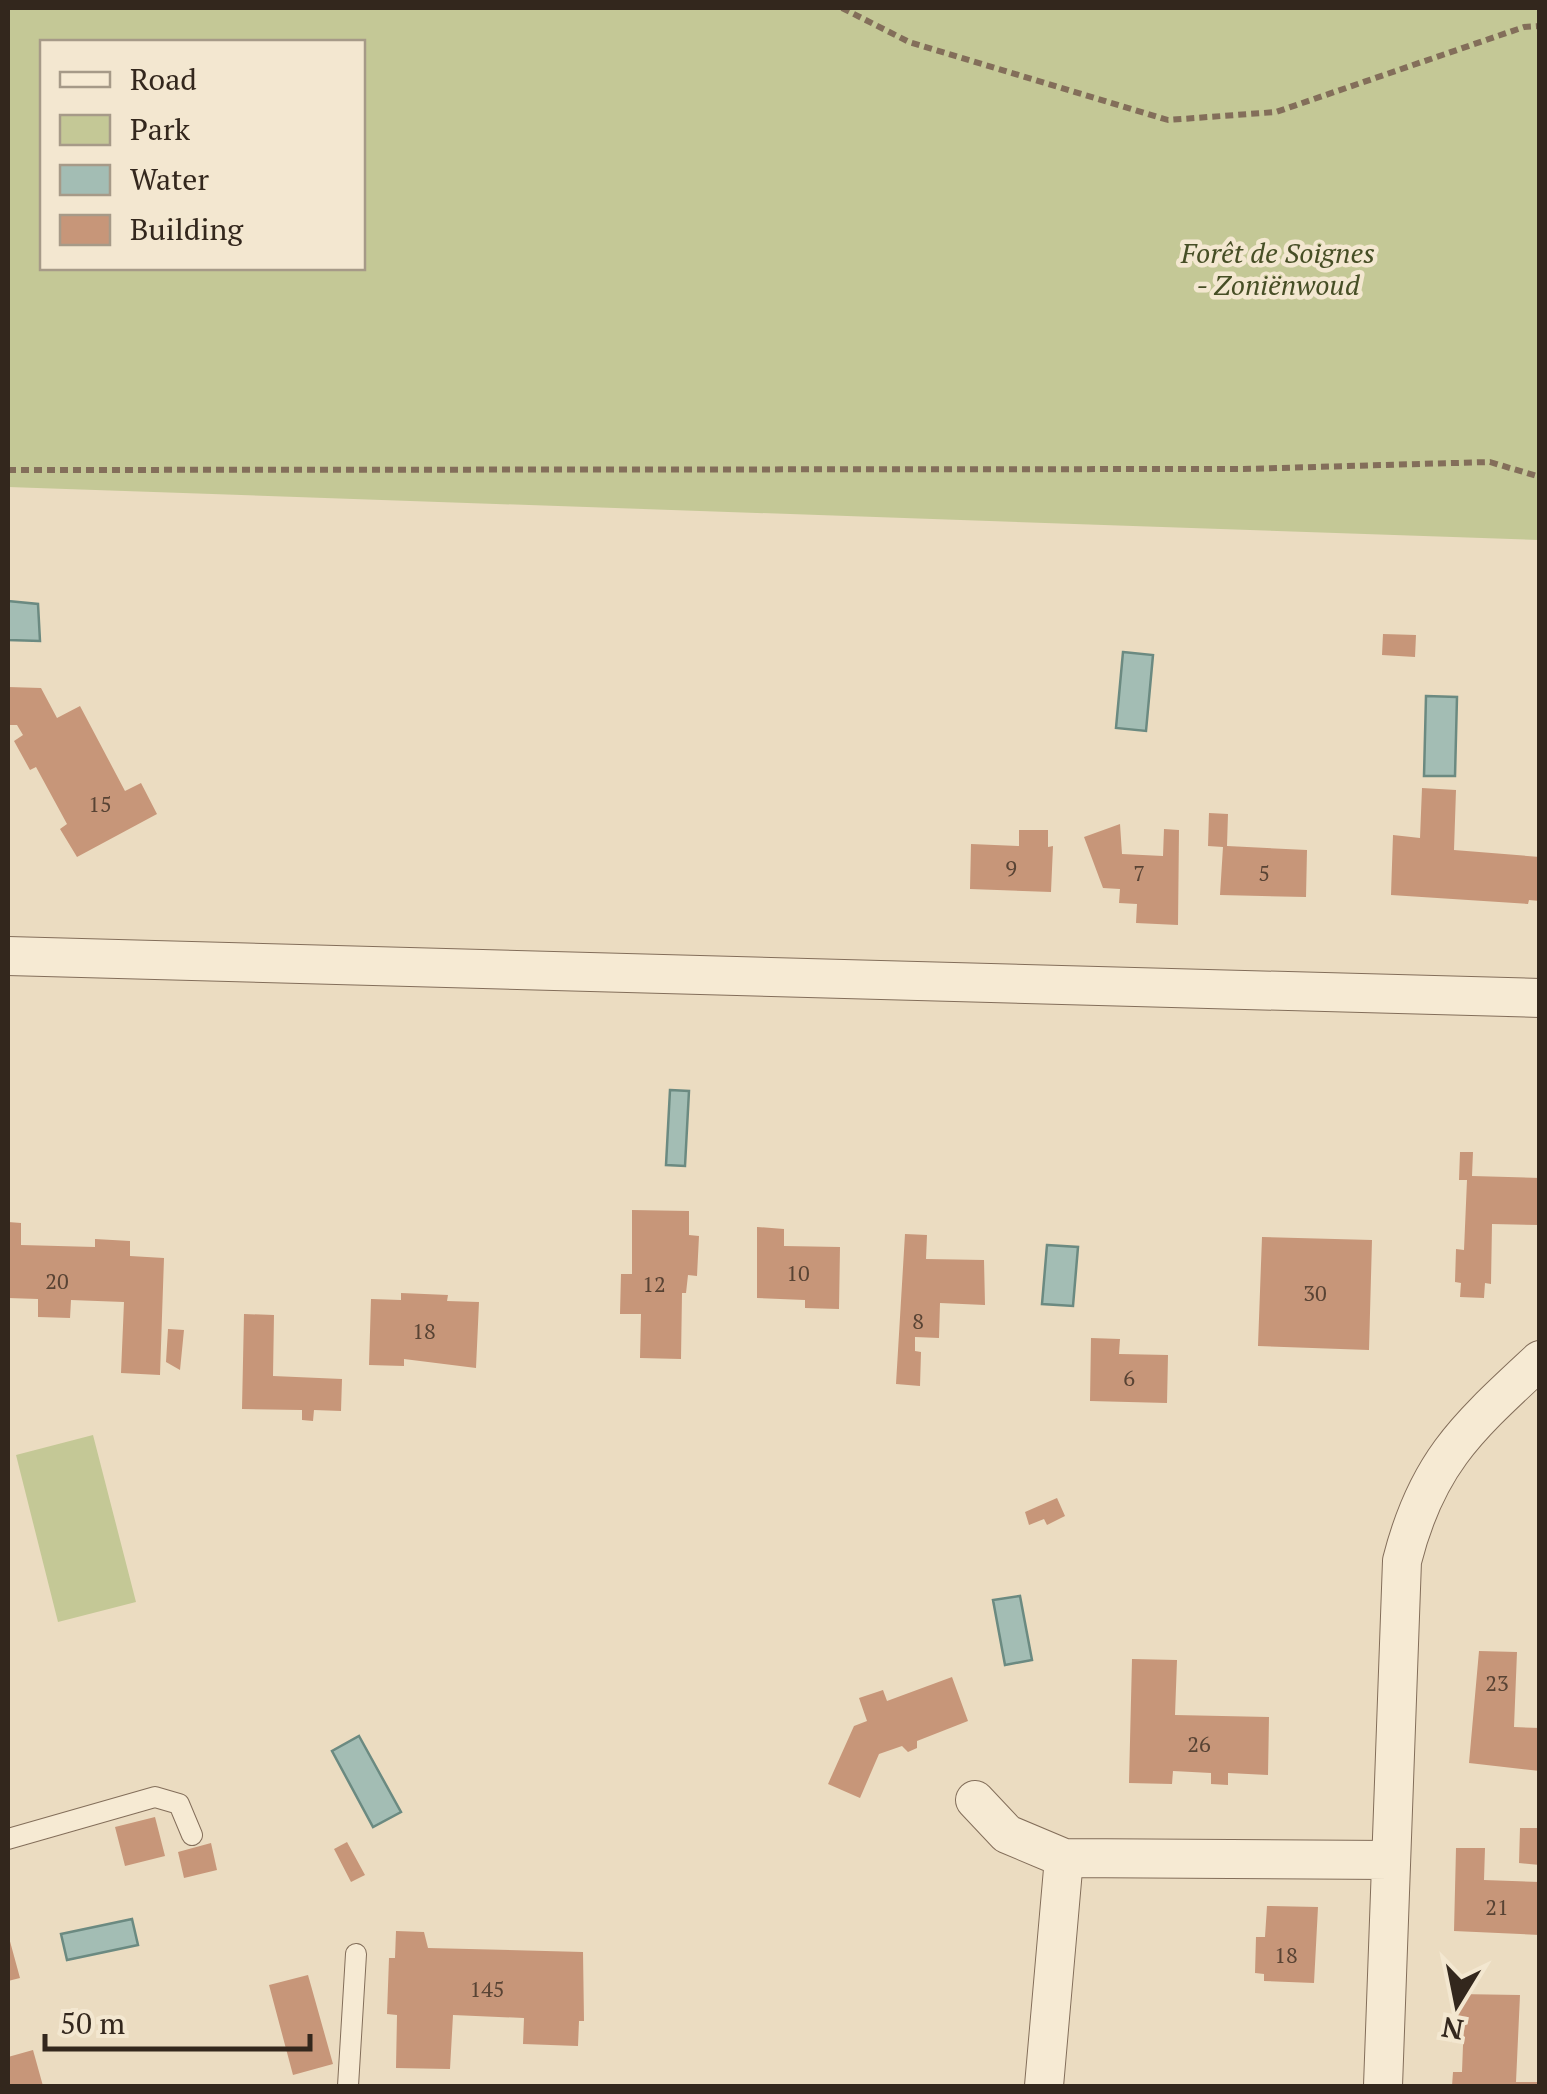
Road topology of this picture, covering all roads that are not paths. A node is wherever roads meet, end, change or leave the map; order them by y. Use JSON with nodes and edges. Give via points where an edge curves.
{"nodes":[{"id":1,"x":8,"y":956,"type":"edge"},
{"id":2,"x":1540,"y":998,"type":"edge"},
{"id":3,"x":1540,"y":1360,"type":"edge"},
{"id":4,"x":976,"y":1800,"type":"dead end"},
{"id":5,"x":192,"y":1835,"type":"dead end"},
{"id":6,"x":8,"y":1839,"type":"edge"},
{"id":7,"x":1064,"y":1858,"type":"junction"},
{"id":8,"x":1390,"y":1860,"type":"junction"},
{"id":9,"x":356,"y":1954,"type":"dead end"},
{"id":10,"x":348,"y":2086,"type":"edge"},
{"id":11,"x":1044,"y":2086,"type":"edge"},
{"id":12,"x":1383,"y":2086,"type":"edge"}],
"edges":[{"from":1,"to":2,"type":"street"},
{"from":3,"to":8,"type":"street","via":[[1460,1434],[1410,1530],[1402,1561]]},
{"from":4,"to":7,"type":"street","via":[[1007,1834]]},
{"from":5,"to":6,"type":"lane","via":[[178,1804],[156,1797]]},
{"from":7,"to":8,"type":"street"},
{"from":7,"to":11,"type":"street"},
{"from":8,"to":12,"type":"street"},
{"from":9,"to":10,"type":"lane"}]}
